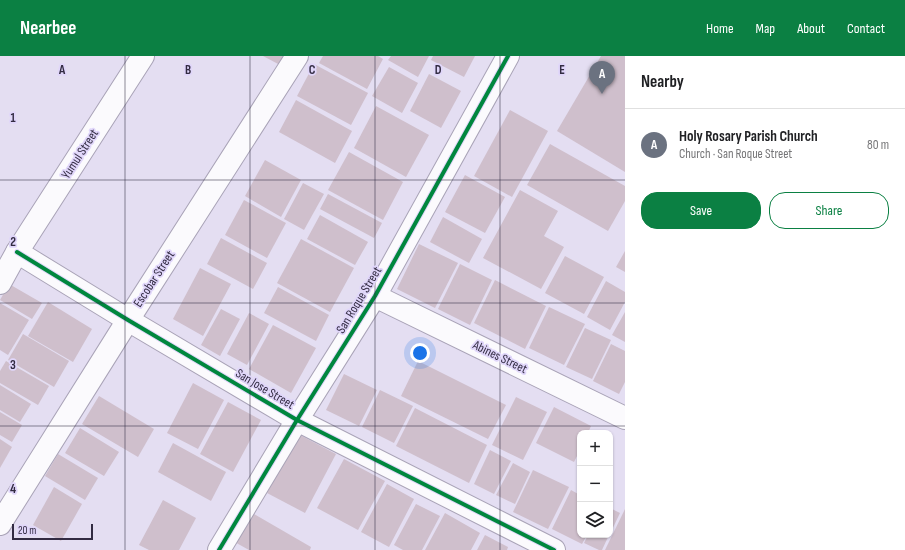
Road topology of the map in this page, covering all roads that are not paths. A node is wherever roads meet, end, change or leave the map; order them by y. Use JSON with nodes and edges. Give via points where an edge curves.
{"nodes":[{"id":1,"x":143,"y":56,"type":"edge"},
{"id":2,"x":297,"y":56,"type":"edge"},
{"id":3,"x":508,"y":56,"type":"edge"},
{"id":4,"x":17,"y":252,"type":"junction"},
{"id":5,"x":0,"y":283,"type":"edge"},
{"id":6,"x":375,"y":296,"type":"junction"},
{"id":7,"x":128,"y":320,"type":"junction"},
{"id":8,"x":625,"y":418,"type":"edge"},
{"id":9,"x":297,"y":420,"type":"junction"},
{"id":10,"x":0,"y":524,"type":"edge"},
{"id":11,"x":219,"y":550,"type":"edge"},
{"id":12,"x":554,"y":550,"type":"edge"}],
"edges":[{"from":1,"to":4,"type":"street","name":"Yumul Street"},
{"from":2,"to":7,"type":"street","name":"Escobar Street"},
{"from":3,"to":6,"type":"street","name":"San Roque Street"},
{"from":4,"to":5,"type":"street","name":"Yumul Street"},
{"from":4,"to":7,"type":"street","name":"San Jose Street"},
{"from":6,"to":8,"type":"street","name":"Abines Street"},
{"from":6,"to":9,"type":"street","name":"San Roque Street"},
{"from":7,"to":9,"type":"street","name":"San Jose Street"},
{"from":7,"to":10,"type":"street","name":"Escobar Street"},
{"from":9,"to":11,"type":"street","name":"San Roque Street"},
{"from":9,"to":12,"type":"street","name":"San Jose Street"}]}
